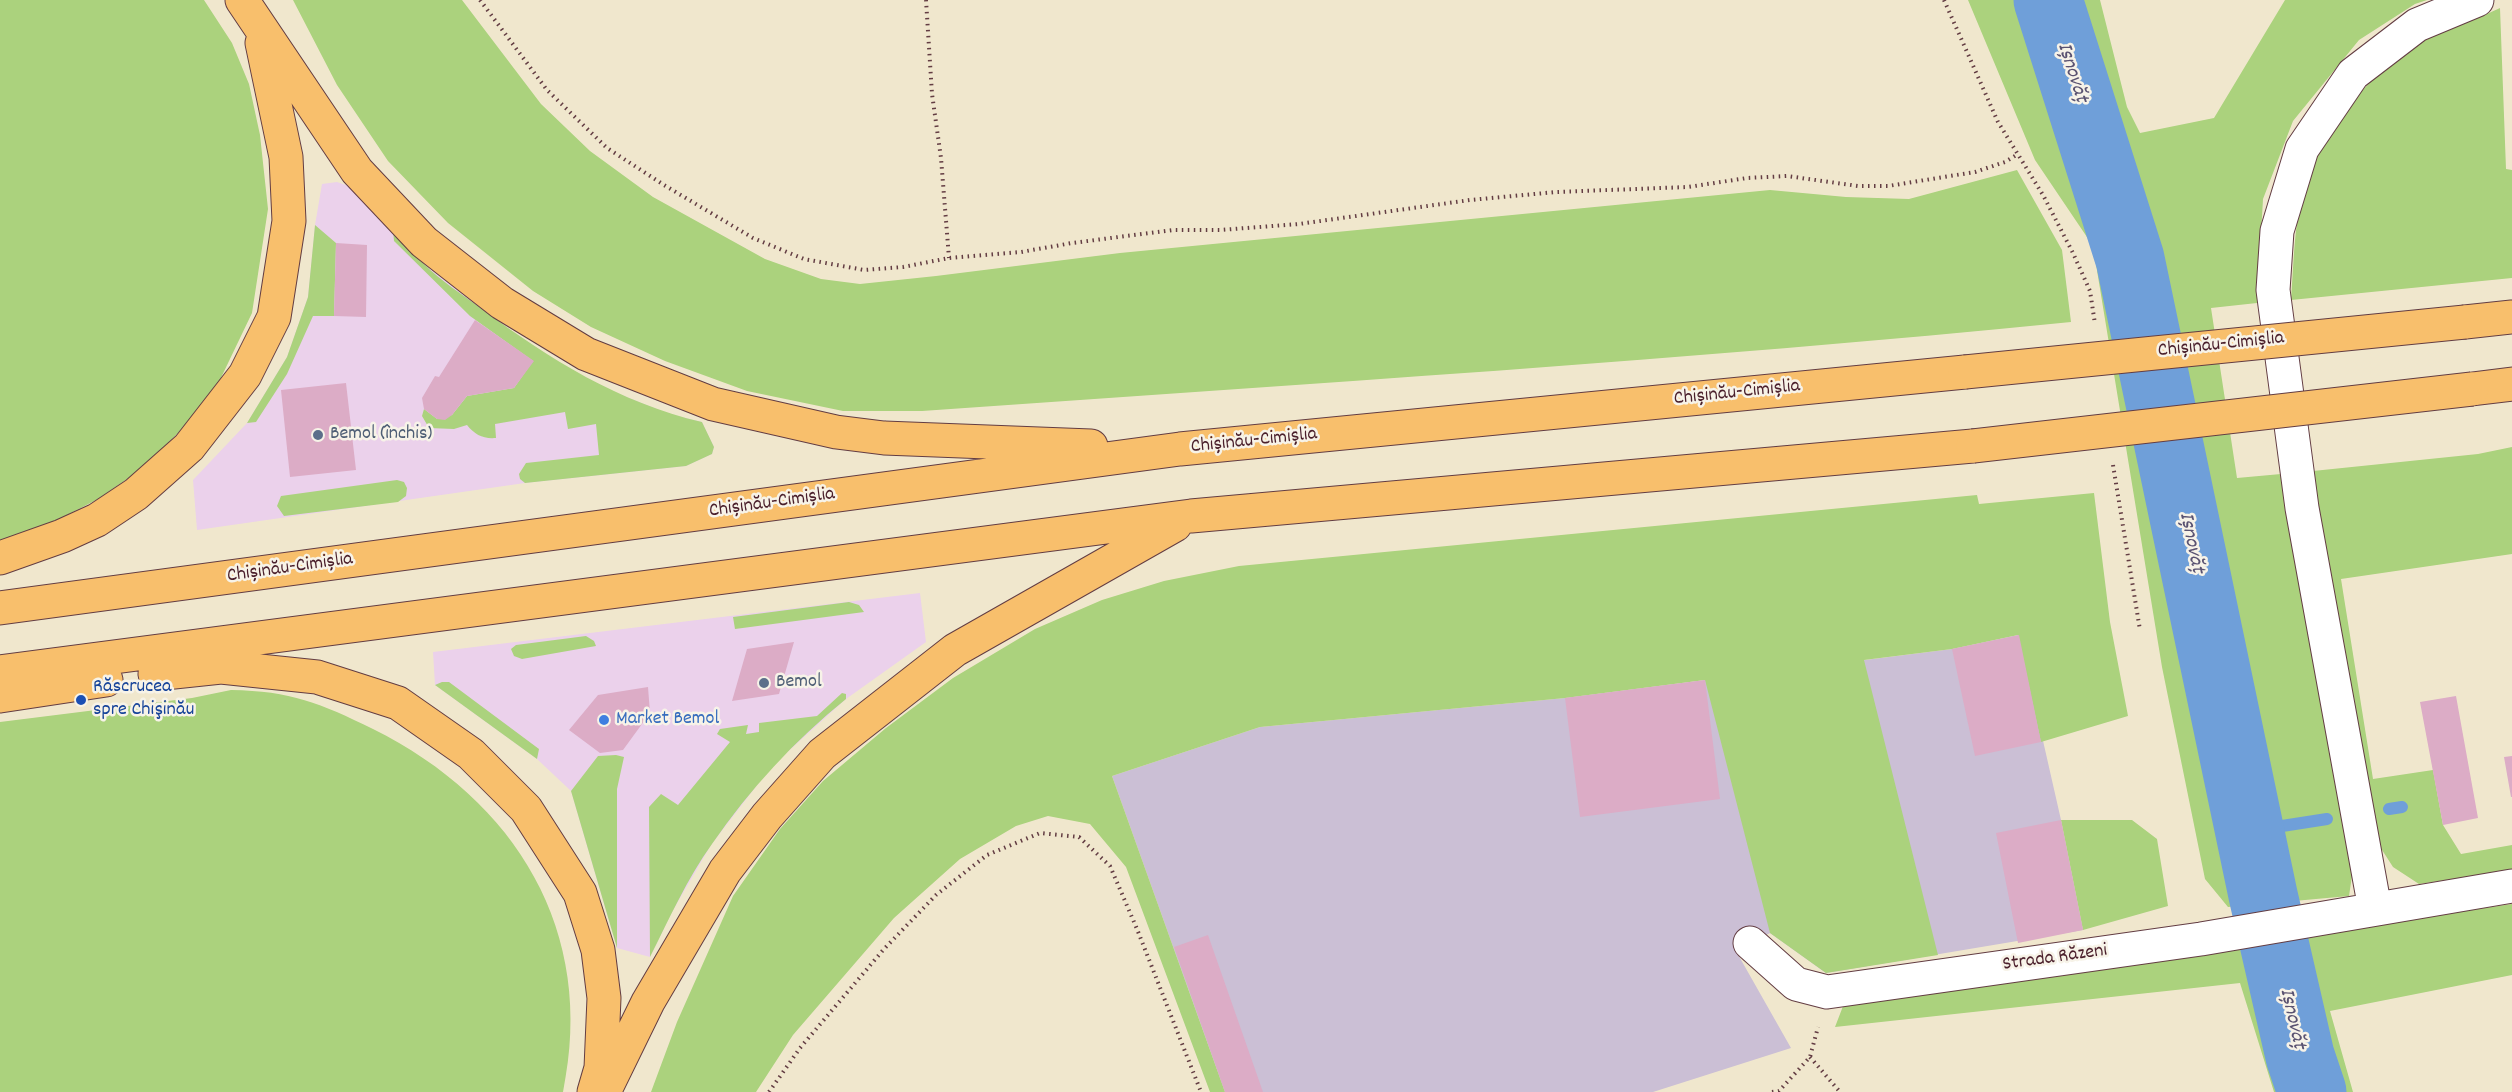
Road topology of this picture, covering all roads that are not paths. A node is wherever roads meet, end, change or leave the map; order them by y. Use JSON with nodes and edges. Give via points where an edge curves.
{"nodes":[{"id":1,"x":2477,"y":0,"type":"edge"},
{"id":2,"x":250,"y":13,"type":"edge"},
{"id":3,"x":2512,"y":317,"type":"edge"},
{"id":4,"x":2512,"y":384,"type":"edge"},
{"id":5,"x":1180,"y":449,"type":"junction"},
{"id":6,"x":1191,"y":516,"type":"junction"},
{"id":7,"x":0,"y":558,"type":"edge"},
{"id":8,"x":0,"y":608,"type":"edge"},
{"id":9,"x":0,"y":672,"type":"edge"},
{"id":10,"x":0,"y":696,"type":"edge"},
{"id":11,"x":2512,"y":886,"type":"edge"},
{"id":12,"x":2375,"y":909,"type":"junction"},
{"id":13,"x":1750,"y":943,"type":"dead end"},
{"id":14,"x":594,"y":1092,"type":"edge"},
{"id":15,"x":605,"y":1092,"type":"edge"}],
"edges":[{"from":1,"to":12,"type":"street","via":[[2417,25],[2354,74],[2302,149],[2277,231],[2273,290],[2302,508]]},
{"from":2,"to":5,"type":"highway","via":[[357,171],[424,242],[502,303],[586,354],[713,405],[836,432],[884,438]]},
{"from":2,"to":7,"type":"highway","via":[[286,157],[289,221],[274,317],[245,375],[189,447],[136,494],[97,520]]},
{"from":3,"to":5,"type":"highway","name":"Chișinău-Cimișlia","bridge":true},
{"from":4,"to":6,"type":"highway","bridge":true,"via":[[1973,446]]},
{"from":5,"to":8,"type":"highway","name":"Chișinău-Cimișlia"},
{"from":6,"to":9,"type":"highway"},
{"from":6,"to":15,"type":"highway","via":[[955,650],[822,754],[725,871],[648,1002]]},
{"from":10,"to":14,"type":"highway","via":[[220,667],[317,677],[398,703],[471,754],[526,809],[580,893],[598,950],[604,998],[601,1068]]},
{"from":11,"to":12,"type":"street","name":"Strada Răzeni"},
{"from":12,"to":13,"type":"street","name":"Strada Răzeni","via":[[1827,992],[1796,984]]}]}
